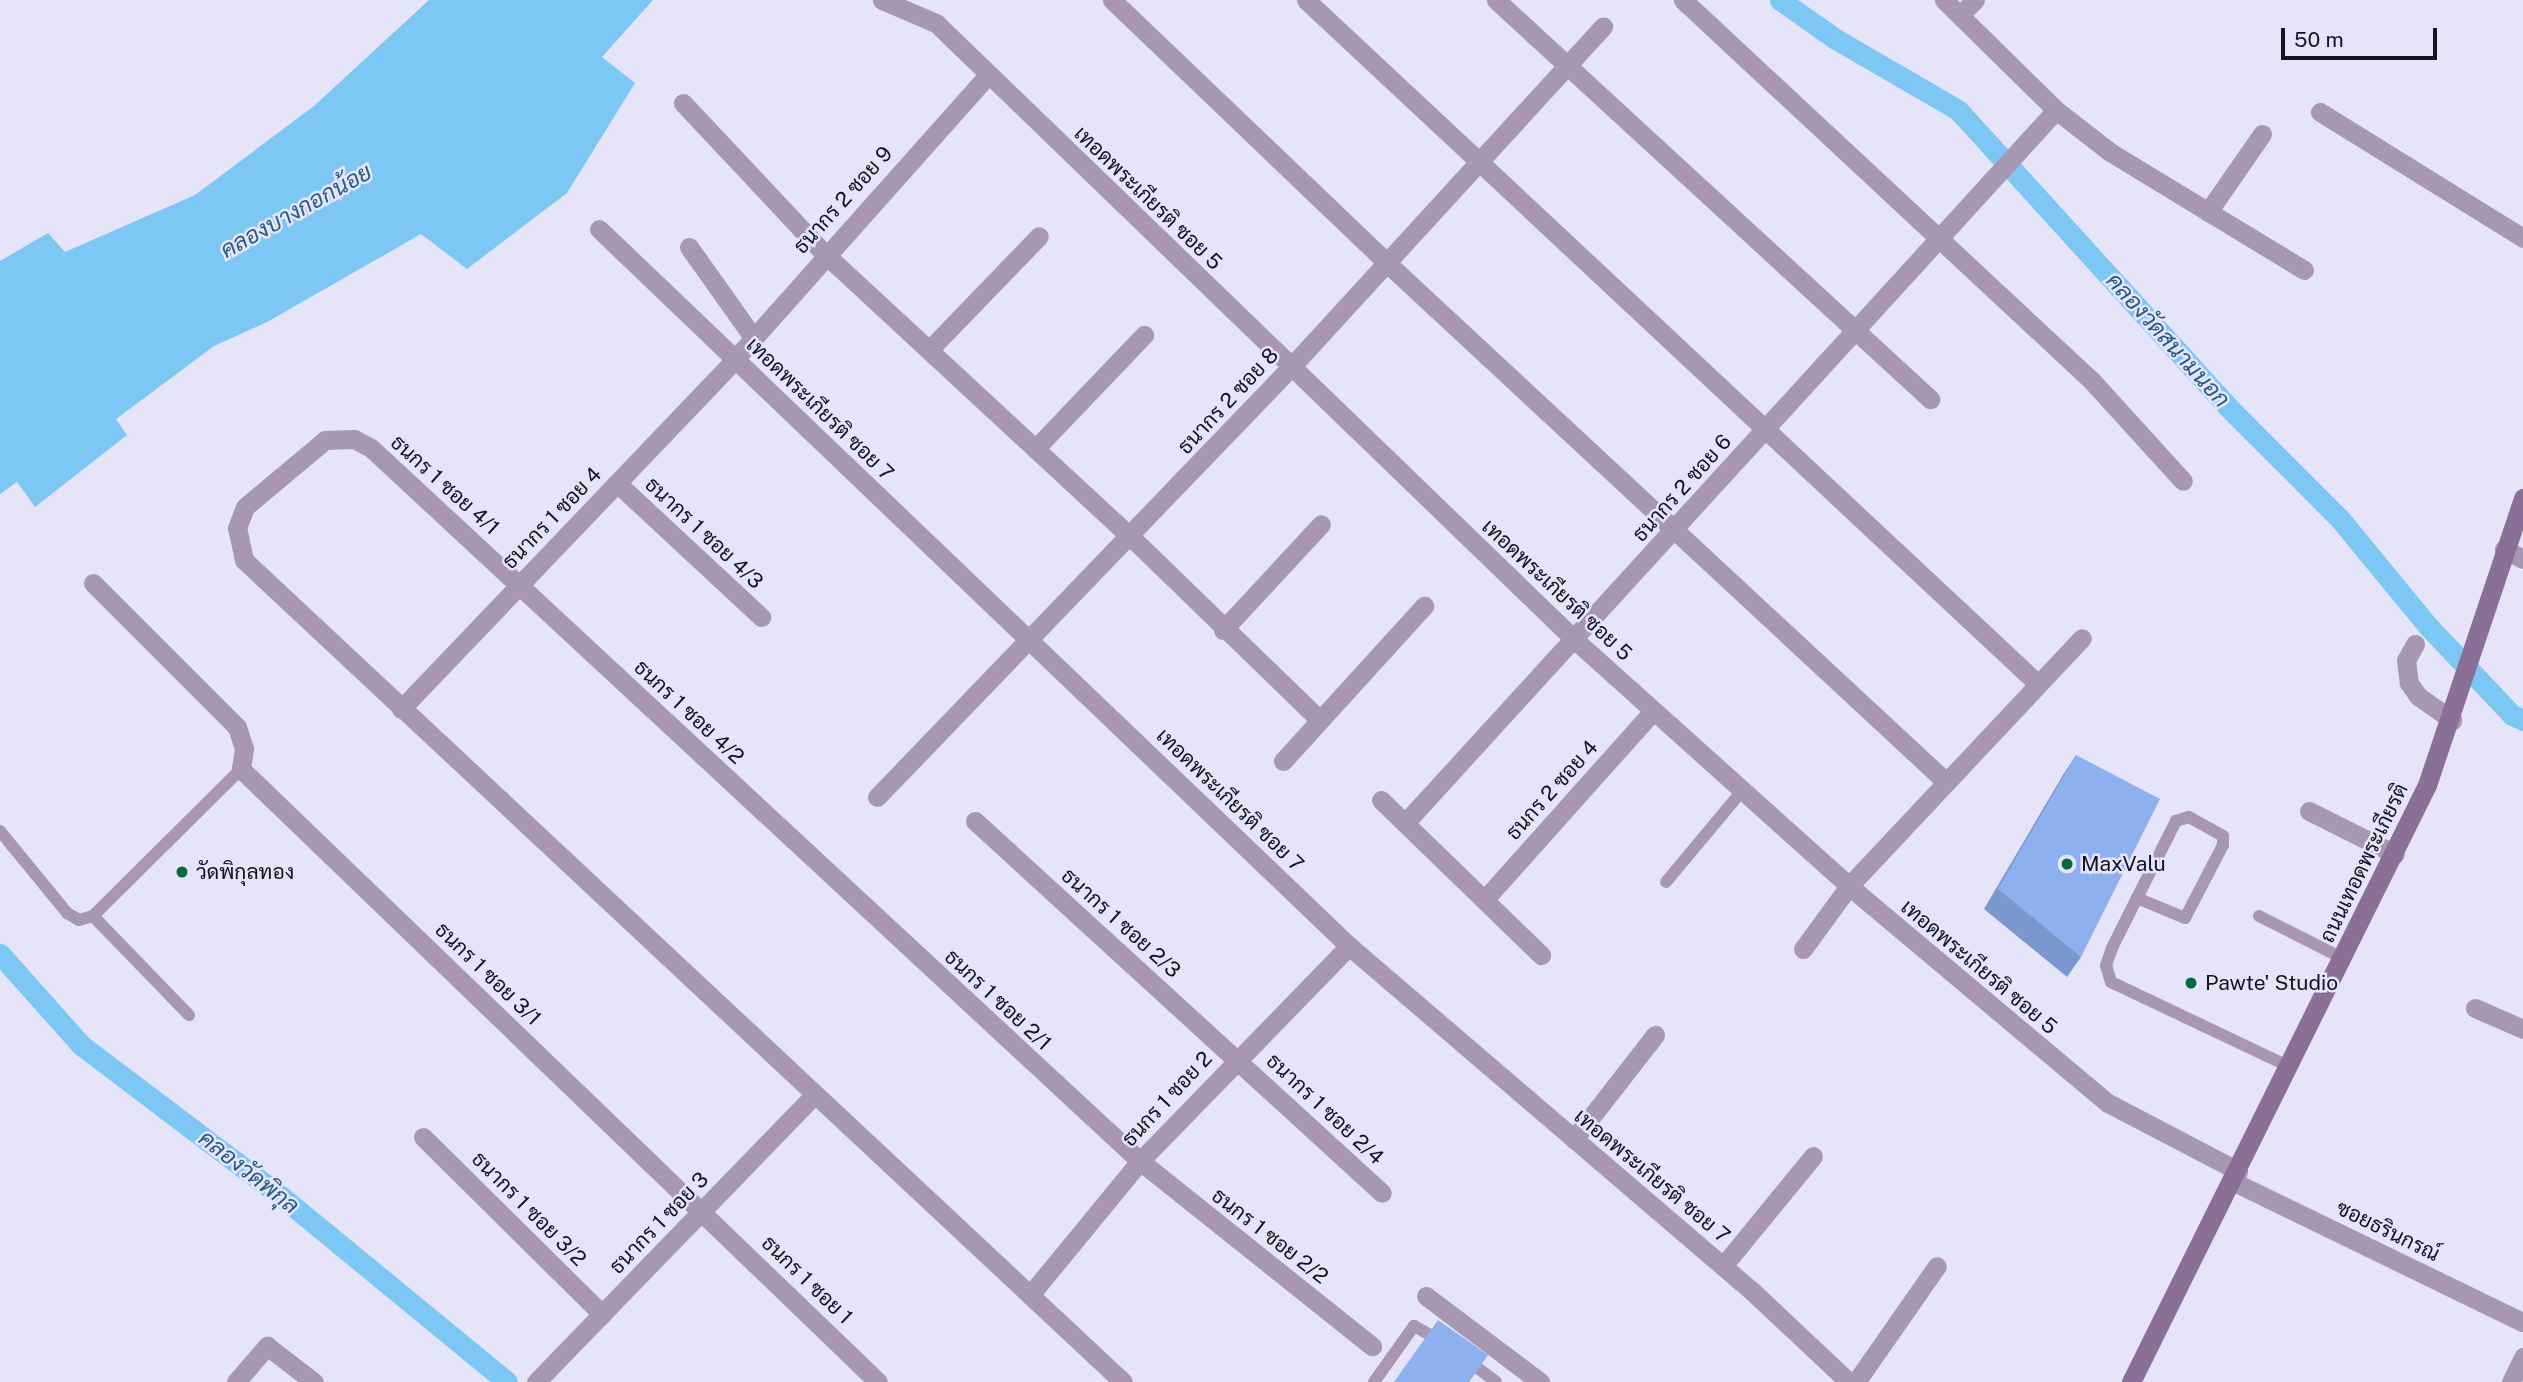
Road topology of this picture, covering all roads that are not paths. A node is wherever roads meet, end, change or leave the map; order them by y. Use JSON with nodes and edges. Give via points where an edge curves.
{"nodes":[{"id":1,"x":882,"y":0,"type":"edge"},
{"id":2,"x":1112,"y":0,"type":"edge"},
{"id":3,"x":1306,"y":0,"type":"edge"},
{"id":4,"x":1496,"y":0,"type":"edge"},
{"id":5,"x":1683,"y":0,"type":"edge"},
{"id":6,"x":1944,"y":0,"type":"edge"},
{"id":7,"x":1975,"y":0,"type":"edge"},
{"id":8,"x":1960,"y":15,"type":"junction"},
{"id":9,"x":1603,"y":26,"type":"dead end"},
{"id":10,"x":1567,"y":66,"type":"junction"},
{"id":11,"x":988,"y":75,"type":"junction"},
{"id":12,"x":683,"y":103,"type":"dead end"},
{"id":13,"x":2056,"y":110,"type":"junction"},
{"id":14,"x":2320,"y":112,"type":"dead end"},
{"id":15,"x":2262,"y":134,"type":"dead end"},
{"id":16,"x":1478,"y":162,"type":"junction"},
{"id":17,"x":2208,"y":212,"type":"junction"},
{"id":18,"x":599,"y":229,"type":"dead end"},
{"id":19,"x":1039,"y":236,"type":"dead end"},
{"id":20,"x":1943,"y":238,"type":"junction"},
{"id":21,"x":2523,"y":239,"type":"edge"},
{"id":22,"x":689,"y":247,"type":"dead end"},
{"id":23,"x":825,"y":254,"type":"junction"},
{"id":24,"x":1387,"y":263,"type":"junction"},
{"id":25,"x":2304,"y":270,"type":"dead end"},
{"id":26,"x":1856,"y":333,"type":"junction"},
{"id":27,"x":1144,"y":335,"type":"dead end"},
{"id":28,"x":753,"y":337,"type":"junction"},
{"id":29,"x":929,"y":350,"type":"junction"},
{"id":30,"x":735,"y":359,"type":"junction"},
{"id":31,"x":1291,"y":367,"type":"junction"},
{"id":32,"x":1930,"y":399,"type":"dead end"},
{"id":33,"x":1768,"y":428,"type":"junction"},
{"id":34,"x":1035,"y":449,"type":"junction"},
{"id":35,"x":2183,"y":481,"type":"dead end"},
{"id":36,"x":617,"y":483,"type":"junction"},
{"id":37,"x":2523,"y":498,"type":"edge"},
{"id":38,"x":1321,"y":524,"type":"dead end"},
{"id":39,"x":1675,"y":530,"type":"junction"},
{"id":40,"x":1131,"y":537,"type":"junction"},
{"id":41,"x":2504,"y":549,"type":"junction"},
{"id":42,"x":2523,"y":559,"type":"edge"},
{"id":43,"x":93,"y":583,"type":"dead end"},
{"id":44,"x":520,"y":584,"type":"junction"},
{"id":45,"x":1424,"y":606,"type":"dead end"},
{"id":46,"x":761,"y":617,"type":"dead end"},
{"id":47,"x":1223,"y":630,"type":"junction"},
{"id":48,"x":2082,"y":638,"type":"dead end"},
{"id":49,"x":1575,"y":640,"type":"junction"},
{"id":50,"x":1029,"y":642,"type":"junction"},
{"id":51,"x":2415,"y":644,"type":"dead end"},
{"id":52,"x":2038,"y":684,"type":"junction"},
{"id":53,"x":401,"y":709,"type":"junction"},
{"id":54,"x":1653,"y":711,"type":"junction"},
{"id":55,"x":1319,"y":719,"type":"junction"},
{"id":56,"x":2452,"y":720,"type":"junction"},
{"id":57,"x":1283,"y":761,"type":"dead end"},
{"id":58,"x":241,"y":769,"type":"junction"},
{"id":59,"x":1946,"y":782,"type":"junction"},
{"id":60,"x":1742,"y":791,"type":"junction"},
{"id":61,"x":877,"y":797,"type":"dead end"},
{"id":62,"x":1381,"y":800,"type":"dead end"},
{"id":63,"x":2309,"y":811,"type":"dead end"},
{"id":64,"x":975,"y":821,"type":"dead end"},
{"id":65,"x":1405,"y":823,"type":"junction"},
{"id":66,"x":0,"y":831,"type":"edge"},
{"id":67,"x":2395,"y":854,"type":"junction"},
{"id":68,"x":826,"y":873,"type":"joint"},
{"id":69,"x":1667,"y":883,"type":"dead end"},
{"id":70,"x":1849,"y":886,"type":"junction"},
{"id":71,"x":2137,"y":898,"type":"junction"},
{"id":72,"x":1485,"y":899,"type":"junction"},
{"id":73,"x":93,"y":916,"type":"junction"},
{"id":74,"x":2259,"y":916,"type":"dead end"},
{"id":75,"x":1349,"y":946,"type":"junction"},
{"id":76,"x":1803,"y":949,"type":"dead end"},
{"id":77,"x":1541,"y":955,"type":"dead end"},
{"id":78,"x":2344,"y":959,"type":"junction"},
{"id":79,"x":2475,"y":1009,"type":"dead end"},
{"id":80,"x":189,"y":1016,"type":"dead end"},
{"id":81,"x":2523,"y":1029,"type":"edge"},
{"id":82,"x":1655,"y":1035,"type":"dead end"},
{"id":83,"x":1236,"y":1059,"type":"junction"},
{"id":84,"x":2290,"y":1067,"type":"junction"},
{"id":85,"x":814,"y":1095,"type":"junction"},
{"id":86,"x":423,"y":1137,"type":"dead end"},
{"id":87,"x":1574,"y":1139,"type":"junction"},
{"id":88,"x":1813,"y":1156,"type":"dead end"},
{"id":89,"x":1140,"y":1161,"type":"junction"},
{"id":90,"x":2235,"y":1176,"type":"junction"},
{"id":91,"x":1382,"y":1193,"type":"dead end"},
{"id":92,"x":703,"y":1212,"type":"junction"},
{"id":93,"x":1723,"y":1266,"type":"junction"},
{"id":94,"x":1937,"y":1266,"type":"dead end"},
{"id":95,"x":1030,"y":1295,"type":"junction"},
{"id":96,"x":1426,"y":1296,"type":"dead end"},
{"id":97,"x":602,"y":1314,"type":"junction"},
{"id":98,"x":2523,"y":1322,"type":"edge"},
{"id":99,"x":1372,"y":1346,"type":"dead end"},
{"id":100,"x":2523,"y":1357,"type":"edge"},
{"id":101,"x":1495,"y":1381,"type":"edge"},
{"id":102,"x":236,"y":1382,"type":"edge"},
{"id":103,"x":314,"y":1382,"type":"edge"},
{"id":104,"x":536,"y":1382,"type":"edge"},
{"id":105,"x":878,"y":1382,"type":"edge"},
{"id":106,"x":1123,"y":1382,"type":"edge"},
{"id":107,"x":1374,"y":1382,"type":"edge"},
{"id":108,"x":1540,"y":1382,"type":"edge"},
{"id":109,"x":1849,"y":1382,"type":"edge"},
{"id":110,"x":1856,"y":1382,"type":"edge"},
{"id":111,"x":2132,"y":1382,"type":"edge"},
{"id":112,"x":2511,"y":1382,"type":"edge"}],
"edges":[{"from":1,"to":11,"type":"street","name":"เทอดพระเกียรติ ซอย 5","via":[[936,23]]},
{"from":2,"to":24,"type":"street"},
{"from":3,"to":16,"type":"street"},
{"from":4,"to":10,"type":"street"},
{"from":5,"to":20,"type":"street"},
{"from":6,"to":8,"type":"street"},
{"from":7,"to":8,"type":"street"},
{"from":8,"to":13,"type":"street"},
{"from":9,"to":10,"type":"street","name":"ธนากร 2 ซอย 8"},
{"from":10,"to":16,"type":"street","name":"ธนากร 2 ซอย 8"},
{"from":10,"to":26,"type":"street"},
{"from":11,"to":23,"type":"street","name":"ธนากร 2 ซอย 9"},
{"from":11,"to":31,"type":"street","name":"เทอดพระเกียรติ ซอย 5"},
{"from":12,"to":23,"type":"street"},
{"from":13,"to":17,"type":"street","via":[[2110,152]]},
{"from":13,"to":20,"type":"street","name":"ธนากร 2 ซอย 6"},
{"from":14,"to":21,"type":"street"},
{"from":15,"to":17,"type":"street"},
{"from":16,"to":24,"type":"street","name":"ธนากร 2 ซอย 8"},
{"from":16,"to":33,"type":"street"},
{"from":17,"to":25,"type":"street"},
{"from":18,"to":30,"type":"street","name":"เทอดพระเกียรติ ซอย 7"},
{"from":19,"to":29,"type":"street"},
{"from":20,"to":26,"type":"street","name":"ธนากร 2 ซอย 6"},
{"from":20,"to":35,"type":"street","via":[[2092,381]]},
{"from":22,"to":28,"type":"street"},
{"from":23,"to":28,"type":"street","name":"ธนากร 2 ซอย 9"},
{"from":23,"to":29,"type":"street"},
{"from":24,"to":31,"type":"street","name":"ธนากร 2 ซอย 8"},
{"from":24,"to":39,"type":"street"},
{"from":26,"to":32,"type":"street"},
{"from":26,"to":33,"type":"street","name":"ธนากร 2 ซอย 6"},
{"from":27,"to":34,"type":"street"},
{"from":28,"to":30,"type":"street","name":"ธนากร 2 ซอย 9"},
{"from":29,"to":34,"type":"street"},
{"from":30,"to":36,"type":"street","name":"ธนากร 1 ซอย 4"},
{"from":30,"to":50,"type":"street","name":"เทอดพระเกียรติ ซอย 7"},
{"from":31,"to":40,"type":"street","name":"ธนากร 2 ซอย 8"},
{"from":31,"to":49,"type":"street","name":"เทอดพระเกียรติ ซอย 5"},
{"from":33,"to":39,"type":"street","name":"ธนากร 2 ซอย 6"},
{"from":33,"to":52,"type":"street"},
{"from":34,"to":40,"type":"street"},
{"from":36,"to":44,"type":"street","name":"ธนากร 1 ซอย 4"},
{"from":36,"to":46,"type":"street","name":"ธนากร 1 ซอย 4/3"},
{"from":37,"to":41,"type":"main road","name":"ถนนเทอดพระเกียรติ"},
{"from":38,"to":47,"type":"street"},
{"from":39,"to":49,"type":"street","name":"ธนากร 2 ซอย 6"},
{"from":39,"to":59,"type":"street"},
{"from":40,"to":47,"type":"street"},
{"from":40,"to":50,"type":"street","name":"ธนากร 2 ซอย 8"},
{"from":41,"to":42,"type":"street"},
{"from":41,"to":56,"type":"main road","name":"ถนนเทอดพระเกียรติ"},
{"from":43,"to":58,"type":"street","via":[[237,727],[244,750]]},
{"from":44,"to":53,"type":"street","name":"ธนากร 1 ซอย 4"},
{"from":44,"to":53,"type":"street","name":"ธนกร 1 ซอย 4/1","via":[[371,448],[341,436],[308,450],[246,506],[237,528],[237,545],[244,560]]},
{"from":44,"to":68,"type":"street","name":"ธนกร 1 ซอย 4/2"},
{"from":45,"to":55,"type":"street"},
{"from":47,"to":55,"type":"street"},
{"from":48,"to":52,"type":"street"},
{"from":49,"to":54,"type":"street","name":"เทอดพระเกียรติ ซอย 5"},
{"from":49,"to":65,"type":"street","name":"ธนากร 2 ซอย 6"},
{"from":50,"to":61,"type":"street","name":"ธนากร 2 ซอย 8"},
{"from":50,"to":75,"type":"street","name":"เทอดพระเกียรติ ซอย 7"},
{"from":51,"to":56,"type":"street","via":[[2406,660],[2409,683],[2418,696]]},
{"from":52,"to":59,"type":"street"},
{"from":53,"to":85,"type":"street"},
{"from":54,"to":60,"type":"street","name":"เทอดพระเกียรติ ซอย 5"},
{"from":54,"to":72,"type":"street","name":"ธนกร 2 ซอย 4"},
{"from":55,"to":57,"type":"street"},
{"from":56,"to":67,"type":"main road","name":"ถนนเทอดพระเกียรติ"},
{"from":58,"to":73,"type":"lane"},
{"from":58,"to":92,"type":"street","name":"ธนกร 1 ซอย 3/1"},
{"from":59,"to":70,"type":"street"},
{"from":60,"to":69,"type":"lane"},
{"from":60,"to":70,"type":"street","name":"เทอดพระเกียรติ ซอย 5"},
{"from":62,"to":65,"type":"street"},
{"from":63,"to":67,"type":"street"},
{"from":64,"to":83,"type":"street","name":"ธนากร 1 ซอย 2/3"},
{"from":65,"to":72,"type":"street"},
{"from":66,"to":73,"type":"lane","via":[[67,913],[79,920]]},
{"from":67,"to":78,"type":"main road","name":"ถนนเทอดพระเกียรติ"},
{"from":68,"to":89,"type":"street","name":"ธนกร 1 ซอย 2/1"},
{"from":70,"to":76,"type":"street"},
{"from":70,"to":90,"type":"street","name":"เทอดพระเกียรติ ซอย 5","via":[[2108,1103]]},
{"from":71,"to":71,"type":"lane","via":[[2176,821],[2189,817],[2223,836],[2223,845],[2185,918]]},
{"from":71,"to":84,"type":"lane","via":[[2106,965],[2111,982]]},
{"from":72,"to":77,"type":"street"},
{"from":73,"to":80,"type":"lane"},
{"from":74,"to":78,"type":"lane"},
{"from":75,"to":83,"type":"street","name":"ธนกร 1 ซอย 2"},
{"from":75,"to":87,"type":"street","name":"เทอดพระเกียรติ ซอย 7"},
{"from":78,"to":84,"type":"main road","name":"ถนนเทอดพระเกียรติ"},
{"from":79,"to":81,"type":"street"},
{"from":82,"to":87,"type":"street"},
{"from":83,"to":89,"type":"street","name":"ธนกร 1 ซอย 2"},
{"from":83,"to":91,"type":"street","name":"ธนากร 1 ซอย 2/4"},
{"from":84,"to":90,"type":"main road","name":"ถนนเทอดพระเกียรติ"},
{"from":85,"to":92,"type":"street","name":"ธนากร 1 ซอย 3"},
{"from":85,"to":95,"type":"street"},
{"from":86,"to":97,"type":"street","name":"ธนากร 1 ซอย 3/2"},
{"from":87,"to":93,"type":"street","name":"เทอดพระเกียรติ ซอย 7"},
{"from":88,"to":93,"type":"street"},
{"from":89,"to":95,"type":"street","name":"ธนกร 1 ซอย 2"},
{"from":89,"to":99,"type":"street","name":"ธนกร 1 ซอย 2/2"},
{"from":90,"to":98,"type":"street","name":"ซอยธรินกรณ์"},
{"from":90,"to":111,"type":"main road","name":"ถนนเทอดพระเกียรติ"},
{"from":92,"to":97,"type":"street","name":"ธนากร 1 ซอย 3"},
{"from":92,"to":105,"type":"street","name":"ธนกร 1 ซอย 1"},
{"from":93,"to":109,"type":"street","name":"เทอดพระเกียรติ ซอย 7"},
{"from":94,"to":110,"type":"street"},
{"from":95,"to":106,"type":"street"},
{"from":96,"to":108,"type":"street"},
{"from":97,"to":104,"type":"street","name":"ธนากร 1 ซอย 3"},
{"from":100,"to":112,"type":"street"},
{"from":101,"to":107,"type":"lane","via":[[1417,1325]]},
{"from":102,"to":103,"type":"street","via":[[267,1346]]}]}
